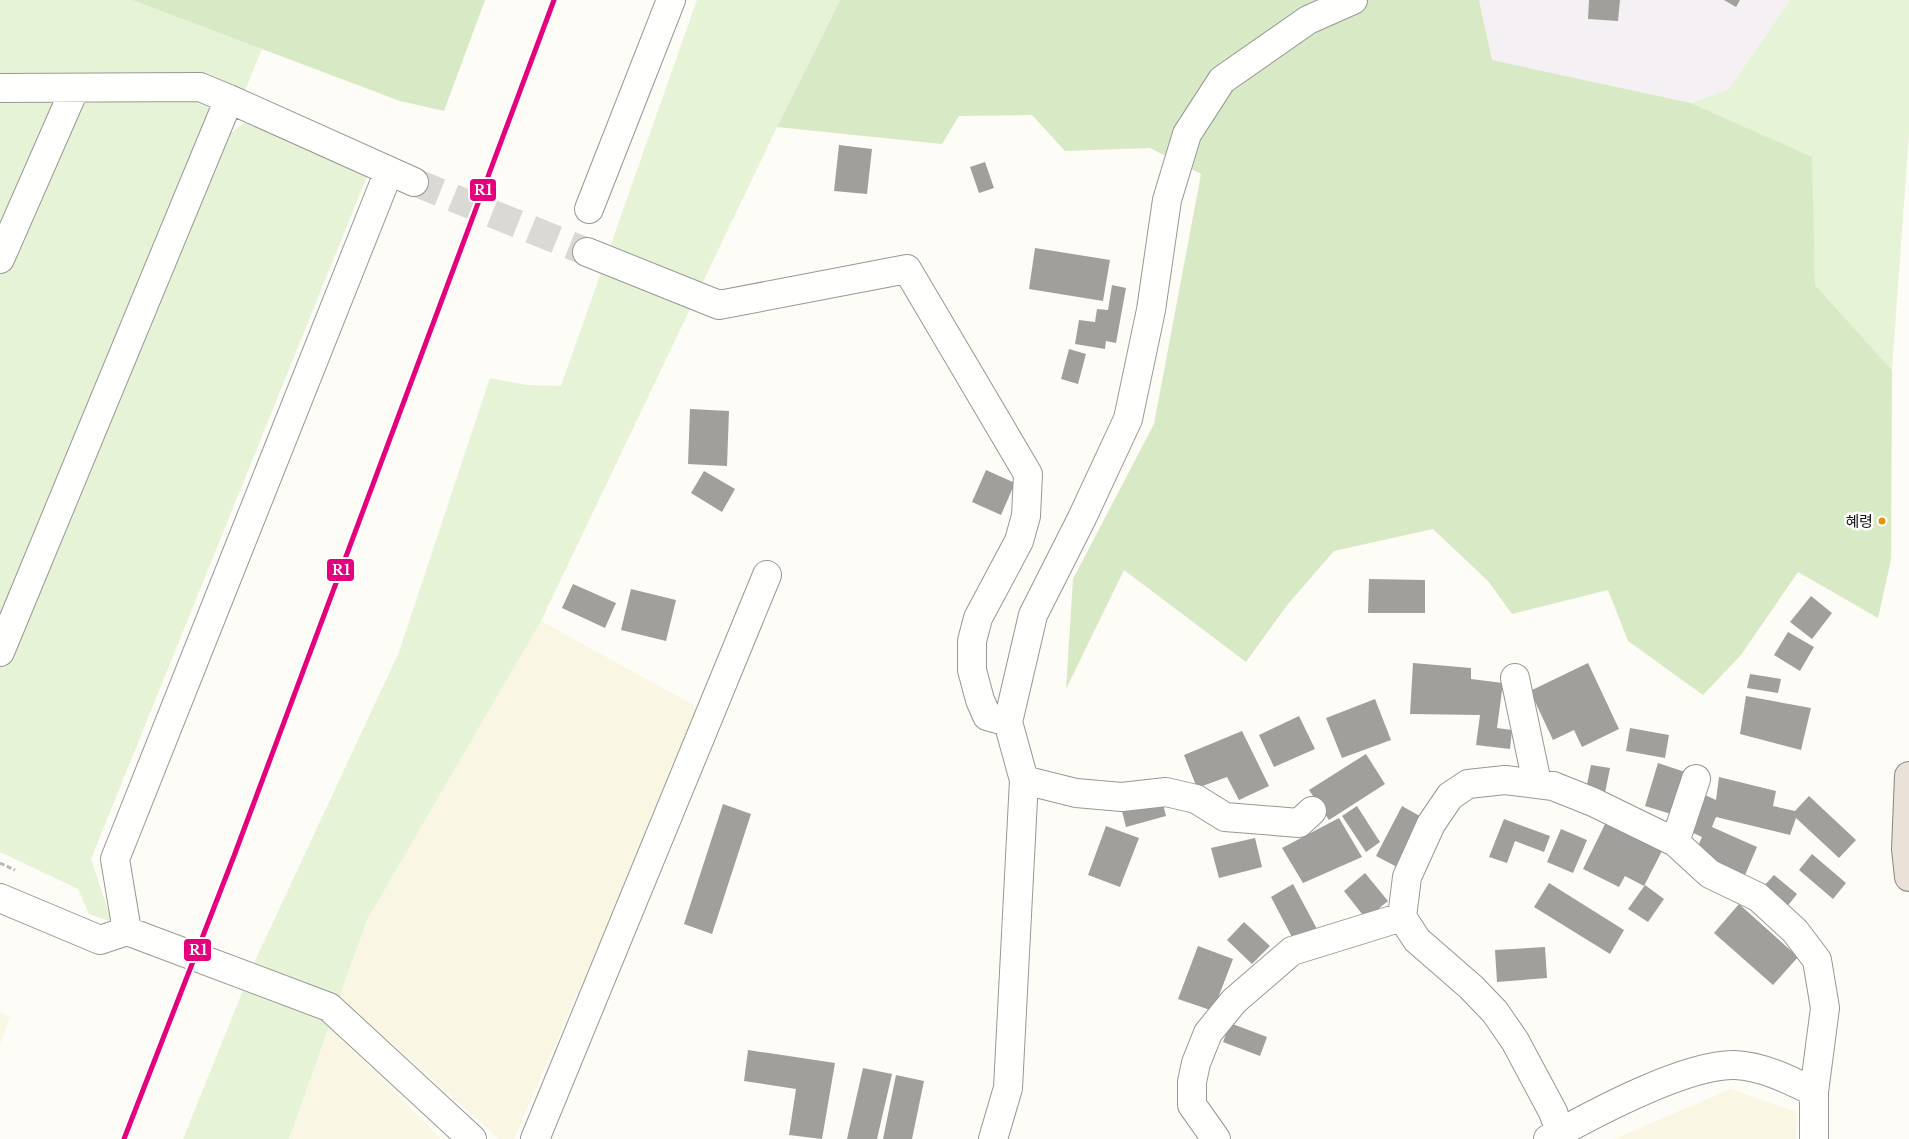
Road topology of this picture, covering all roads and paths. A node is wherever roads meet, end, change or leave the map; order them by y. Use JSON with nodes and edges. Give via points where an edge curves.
{"nodes":[{"id":1,"x":670,"y":0,"type":"edge"},
{"id":2,"x":1353,"y":0,"type":"edge"},
{"id":3,"x":0,"y":88,"type":"edge"},
{"id":4,"x":75,"y":88,"type":"junction"},
{"id":5,"x":229,"y":99,"type":"junction"},
{"id":6,"x":389,"y":171,"type":"junction"},
{"id":7,"x":414,"y":182,"type":"tunnel mouth"},
{"id":8,"x":589,"y":209,"type":"dead end"},
{"id":9,"x":587,"y":252,"type":"tunnel mouth"},
{"id":10,"x":0,"y":259,"type":"edge"},
{"id":11,"x":767,"y":575,"type":"dead end"},
{"id":12,"x":0,"y":652,"type":"edge"},
{"id":13,"x":1515,"y":678,"type":"dead end"},
{"id":14,"x":1008,"y":722,"type":"junction"},
{"id":15,"x":1909,"y":776,"type":"edge"},
{"id":16,"x":1696,"y":779,"type":"dead end"},
{"id":17,"x":1024,"y":780,"type":"junction"},
{"id":18,"x":1537,"y":783,"type":"junction"},
{"id":19,"x":1312,"y":811,"type":"dead end"},
{"id":20,"x":1675,"y":842,"type":"junction"},
{"id":21,"x":1909,"y":877,"type":"edge"},
{"id":22,"x":0,"y":898,"type":"edge"},
{"id":23,"x":1402,"y":917,"type":"junction"},
{"id":24,"x":127,"y":931,"type":"junction"},
{"id":25,"x":1814,"y":1092,"type":"junction"},
{"id":26,"x":1554,"y":1136,"type":"edge"},
{"id":27,"x":472,"y":1139,"type":"edge"},
{"id":28,"x":535,"y":1139,"type":"edge"},
{"id":29,"x":993,"y":1139,"type":"edge"},
{"id":30,"x":1216,"y":1139,"type":"edge"},
{"id":31,"x":1814,"y":1139,"type":"edge"}],
"edges":[{"from":1,"to":8,"type":"street"},
{"from":2,"to":14,"type":"street","via":[[1308,20],[1222,80],[1187,134],[1167,200],[1151,310],[1128,419],[1033,615]]},
{"from":3,"to":4,"type":"street"},
{"from":4,"to":5,"type":"street","via":[[200,88]]},
{"from":4,"to":10,"type":"street"},
{"from":5,"to":6,"type":"street"},
{"from":5,"to":12,"type":"street"},
{"from":6,"to":7,"type":"street"},
{"from":6,"to":24,"type":"street","via":[[115,859]]},
{"from":9,"to":14,"type":"street","via":[[719,305],[907,268],[1028,474],[1026,516],[1020,541],[978,618],[972,641],[972,670],[987,716]]},
{"from":11,"to":28,"type":"street"},
{"from":13,"to":18,"type":"street"},
{"from":14,"to":17,"type":"street"},
{"from":15,"to":21,"type":"highway","via":[[1906,849]]},
{"from":16,"to":20,"type":"street"},
{"from":17,"to":19,"type":"street","via":[[1076,793],[1122,797],[1166,792],[1196,799],[1225,817],[1299,823]]},
{"from":17,"to":29,"type":"street","via":[[1008,1088]]},
{"from":18,"to":20,"type":"street","via":[[1594,802]]},
{"from":18,"to":23,"type":"street","via":[[1505,780],[1468,784],[1450,796],[1431,824],[1407,877]]},
{"from":20,"to":25,"type":"street","via":[[1710,874],[1758,897],[1795,931],[1817,960],[1825,1008]]},
{"from":22,"to":24,"type":"street","via":[[100,940]]},
{"from":23,"to":26,"type":"street","via":[[1417,940],[1495,1012],[1515,1041],[1553,1112]]},
{"from":23,"to":30,"type":"street","via":[[1292,951],[1254,982],[1208,1033],[1196,1063],[1192,1105]]},
{"from":24,"to":27,"type":"street","via":[[329,1007]]},
{"from":25,"to":26,"type":"street","via":[[1782,1076],[1737,1065],[1709,1066],[1651,1087]]},
{"from":25,"to":31,"type":"street"}]}
